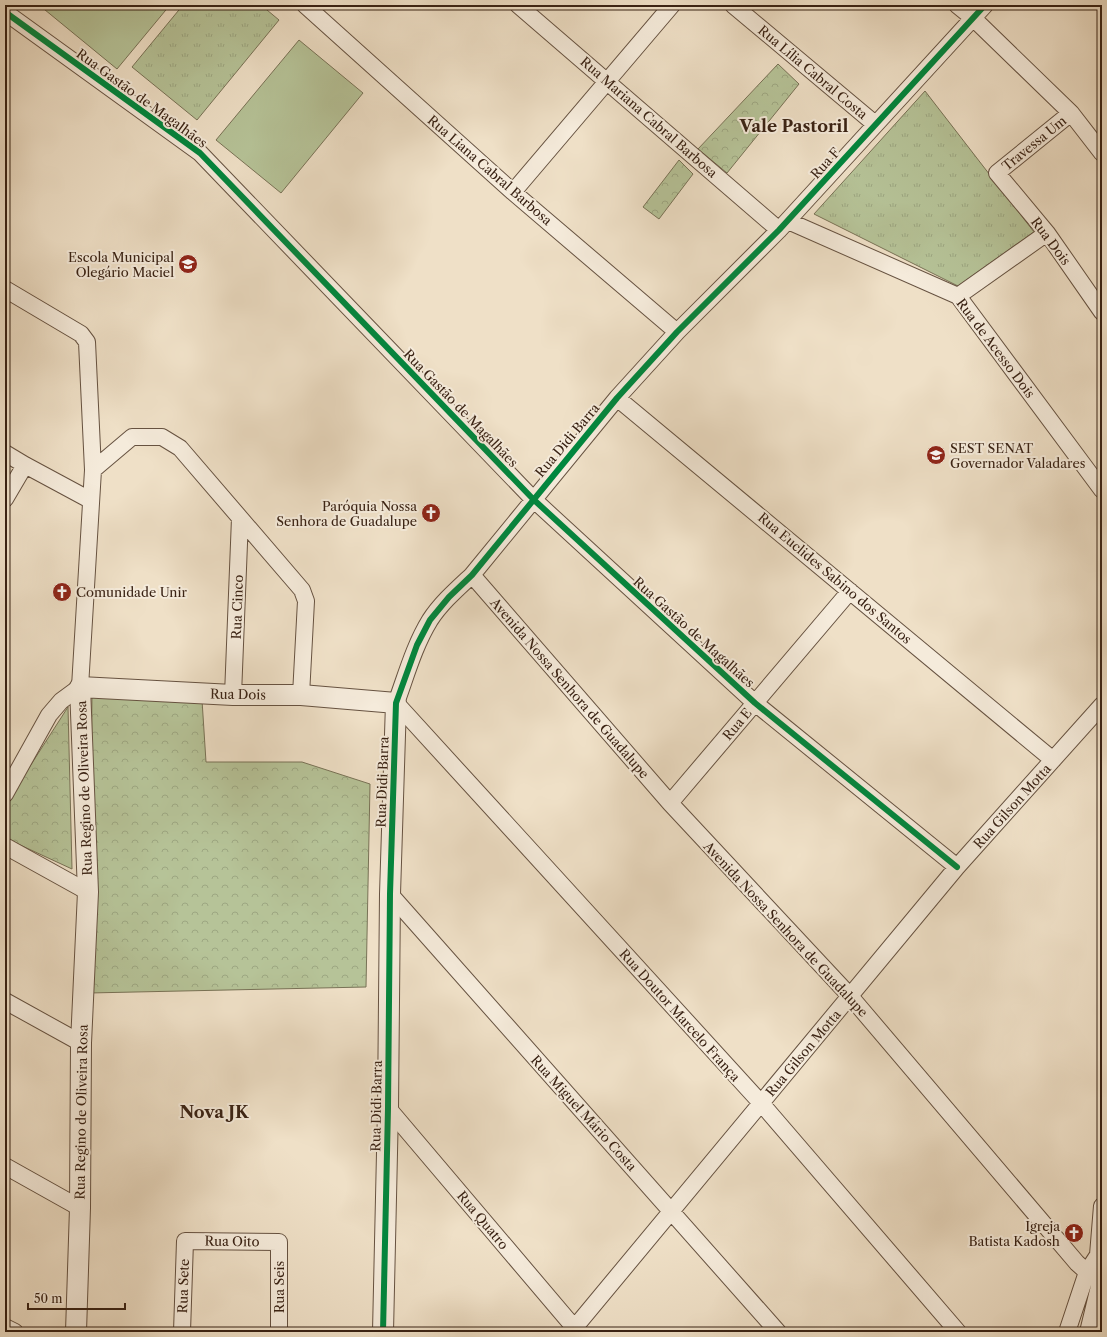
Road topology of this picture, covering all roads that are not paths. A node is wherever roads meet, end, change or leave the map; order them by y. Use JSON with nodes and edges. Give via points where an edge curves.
{"nodes":[{"id":1,"x":306,"y":5,"type":"edge"},
{"id":2,"x":518,"y":5,"type":"edge"},
{"id":3,"x":672,"y":5,"type":"edge"},
{"id":4,"x":733,"y":5,"type":"edge"},
{"id":5,"x":957,"y":5,"type":"edge"},
{"id":6,"x":985,"y":5,"type":"edge"},
{"id":7,"x":5,"y":12,"type":"edge"},
{"id":8,"x":973,"y":18,"type":"junction"},
{"id":9,"x":607,"y":82,"type":"junction"},
{"id":10,"x":1071,"y":113,"type":"junction"},
{"id":11,"x":875,"y":124,"type":"junction"},
{"id":12,"x":1102,"y":153,"type":"edge"},
{"id":13,"x":997,"y":173,"type":"joint"},
{"id":14,"x":513,"y":192,"type":"junction"},
{"id":15,"x":784,"y":225,"type":"junction"},
{"id":16,"x":1047,"y":234,"type":"junction"},
{"id":17,"x":5,"y":289,"type":"edge"},
{"id":18,"x":958,"y":296,"type":"junction"},
{"id":19,"x":1102,"y":312,"type":"edge"},
{"id":20,"x":677,"y":332,"type":"junction"},
{"id":21,"x":617,"y":398,"type":"junction"},
{"id":22,"x":5,"y":453,"type":"edge"},
{"id":23,"x":25,"y":465,"type":"junction"},
{"id":24,"x":92,"y":470,"type":"junction"},
{"id":25,"x":1102,"y":490,"type":"edge"},
{"id":26,"x":5,"y":499,"type":"edge"},
{"id":27,"x":533,"y":499,"type":"junction"},
{"id":28,"x":90,"y":500,"type":"junction"},
{"id":29,"x":240,"y":518,"type":"junction"},
{"id":30,"x":472,"y":575,"type":"junction"},
{"id":31,"x":850,"y":591,"type":"junction"},
{"id":32,"x":80,"y":687,"type":"junction"},
{"id":33,"x":233,"y":695,"type":"junction"},
{"id":34,"x":301,"y":695,"type":"junction"},
{"id":35,"x":396,"y":703,"type":"junction"},
{"id":36,"x":755,"y":703,"type":"junction"},
{"id":37,"x":1102,"y":705,"type":"edge"},
{"id":38,"x":1053,"y":760,"type":"junction"},
{"id":39,"x":5,"y":794,"type":"edge"},
{"id":40,"x":670,"y":803,"type":"junction"},
{"id":41,"x":5,"y":846,"type":"edge"},
{"id":42,"x":957,"y":867,"type":"junction"},
{"id":43,"x":88,"y":892,"type":"junction"},
{"id":44,"x":390,"y":894,"type":"junction"},
{"id":45,"x":850,"y":996,"type":"junction"},
{"id":46,"x":5,"y":1001,"type":"edge"},
{"id":47,"x":81,"y":1043,"type":"junction"},
{"id":48,"x":761,"y":1103,"type":"junction"},
{"id":49,"x":388,"y":1108,"type":"junction"},
{"id":50,"x":5,"y":1166,"type":"edge"},
{"id":51,"x":1102,"y":1206,"type":"edge"},
{"id":52,"x":80,"y":1208,"type":"junction"},
{"id":53,"x":671,"y":1210,"type":"junction"},
{"id":54,"x":185,"y":1241,"type":"joint"},
{"id":55,"x":279,"y":1242,"type":"joint"},
{"id":56,"x":1097,"y":1277,"type":"edge"},
{"id":57,"x":5,"y":1327,"type":"edge"},
{"id":58,"x":574,"y":1331,"type":"edge"},
{"id":59,"x":15,"y":1332,"type":"edge"},
{"id":60,"x":76,"y":1332,"type":"edge"},
{"id":61,"x":182,"y":1332,"type":"edge"},
{"id":62,"x":280,"y":1332,"type":"edge"},
{"id":63,"x":383,"y":1332,"type":"edge"},
{"id":64,"x":778,"y":1332,"type":"edge"},
{"id":65,"x":958,"y":1332,"type":"edge"},
{"id":66,"x":1067,"y":1332,"type":"edge"},
{"id":67,"x":1088,"y":1332,"type":"edge"}],
"edges":[{"from":1,"to":14,"type":"street","name":"Rua Liana Cabral Barbosa"},
{"from":2,"to":9,"type":"street","name":"Rua Mariana Cabral Barbosa"},
{"from":3,"to":9,"type":"street"},
{"from":4,"to":11,"type":"street","name":"Rua Lília Cabral Costa"},
{"from":5,"to":8,"type":"street"},
{"from":6,"to":8,"type":"street","name":"Rua F"},
{"from":7,"to":27,"type":"street","name":"Rua Gastão de Magalhães","via":[[200,153]]},
{"from":8,"to":10,"type":"street"},
{"from":8,"to":11,"type":"street","name":"Rua F"},
{"from":9,"to":14,"type":"street"},
{"from":9,"to":15,"type":"street","name":"Rua Mariana Cabral Barbosa"},
{"from":10,"to":12,"type":"street"},
{"from":10,"to":13,"type":"street","name":"Travessa Um"},
{"from":11,"to":15,"type":"street","name":"Rua F"},
{"from":13,"to":16,"type":"street","name":"Rua Dois"},
{"from":14,"to":20,"type":"street","name":"Rua Liana Cabral Barbosa"},
{"from":15,"to":18,"type":"street","name":"Rua de Acesso Dois"},
{"from":15,"to":20,"type":"street","name":"Rua F"},
{"from":16,"to":18,"type":"street"},
{"from":16,"to":19,"type":"street","name":"Rua Dois"},
{"from":17,"to":24,"type":"street","name":"Rua Regino de Oliveira Rosa","via":[[81,334],[87,342]]},
{"from":18,"to":25,"type":"street","name":"Rua de Acesso Dois"},
{"from":20,"to":21,"type":"street","name":"Rua Didi Barra"},
{"from":21,"to":27,"type":"street","name":"Rua Didi Barra"},
{"from":21,"to":31,"type":"street","name":"Rua Euclides Sabino dos Santos"},
{"from":22,"to":23,"type":"street"},
{"from":23,"to":26,"type":"street"},
{"from":23,"to":28,"type":"street"},
{"from":24,"to":28,"type":"street","name":"Rua Regino de Oliveira Rosa"},
{"from":24,"to":29,"type":"street","via":[[132,438],[162,437],[180,448]]},
{"from":27,"to":30,"type":"street","name":"Rua Didi Barra"},
{"from":27,"to":36,"type":"street","name":"Rua Gastão de Magalhães"},
{"from":28,"to":32,"type":"street","name":"Rua Regino de Oliveira Rosa"},
{"from":29,"to":33,"type":"street","name":"Rua Cinco"},
{"from":29,"to":34,"type":"street","via":[[302,590],[306,601]]},
{"from":30,"to":35,"type":"street","name":"Rua Didi Barra","via":[[430,620],[417,645]]},
{"from":30,"to":40,"type":"street","name":"Avenida Nossa Senhora de Guadalupe"},
{"from":31,"to":36,"type":"street","name":"Rua E"},
{"from":31,"to":38,"type":"street","name":"Rua Euclides Sabino dos Santos"},
{"from":32,"to":33,"type":"street","name":"Rua Dois"},
{"from":32,"to":39,"type":"street","via":[[61,701],[49,715]]},
{"from":32,"to":43,"type":"street","name":"Rua Regino de Oliveira Rosa"},
{"from":33,"to":34,"type":"street","name":"Rua Dois"},
{"from":34,"to":35,"type":"street","name":"Rua Dois"},
{"from":35,"to":44,"type":"street","name":"Rua Didi Barra"},
{"from":35,"to":48,"type":"street","name":"Rua Doutor Marcelo França"},
{"from":36,"to":40,"type":"street","name":"Rua E"},
{"from":36,"to":42,"type":"street","name":"Rua Gastão de Magalhães"},
{"from":37,"to":38,"type":"street","name":"Rua Gilson Motta"},
{"from":38,"to":42,"type":"street","name":"Rua Gilson Motta"},
{"from":40,"to":45,"type":"street","name":"Avenida Nossa Senhora de Guadalupe"},
{"from":41,"to":43,"type":"street"},
{"from":42,"to":45,"type":"street","name":"Rua Gilson Motta"},
{"from":43,"to":47,"type":"street","name":"Rua Regino de Oliveira Rosa"},
{"from":44,"to":49,"type":"street","name":"Rua Didi Barra"},
{"from":44,"to":53,"type":"street","name":"Rua Miguel Mário Costa"},
{"from":45,"to":48,"type":"street","name":"Rua Gilson Motta"},
{"from":45,"to":56,"type":"street","name":"Avenida Nossa Senhora de Guadalupe","via":[[1077,1263]]},
{"from":46,"to":47,"type":"street"},
{"from":47,"to":52,"type":"street","name":"Rua Regino de Oliveira Rosa"},
{"from":48,"to":53,"type":"street","name":"Rua Gilson Motta"},
{"from":48,"to":65,"type":"street","name":"Rua Doutor Marcelo França"},
{"from":49,"to":58,"type":"street","name":"Rua Quatro"},
{"from":49,"to":63,"type":"street","name":"Rua Didi Barra"},
{"from":50,"to":52,"type":"street"},
{"from":51,"to":56,"type":"street"},
{"from":52,"to":60,"type":"street","name":"Rua Regino de Oliveira Rosa"},
{"from":53,"to":58,"type":"street","name":"Rua Gilson Motta"},
{"from":53,"to":64,"type":"street","name":"Rua Miguel Mário Costa"},
{"from":54,"to":55,"type":"street","name":"Rua Oito"},
{"from":54,"to":61,"type":"street","name":"Rua Sete"},
{"from":55,"to":62,"type":"street","name":"Rua Seis"},
{"from":56,"to":66,"type":"street"},
{"from":56,"to":67,"type":"street"},
{"from":57,"to":59,"type":"street"}]}
